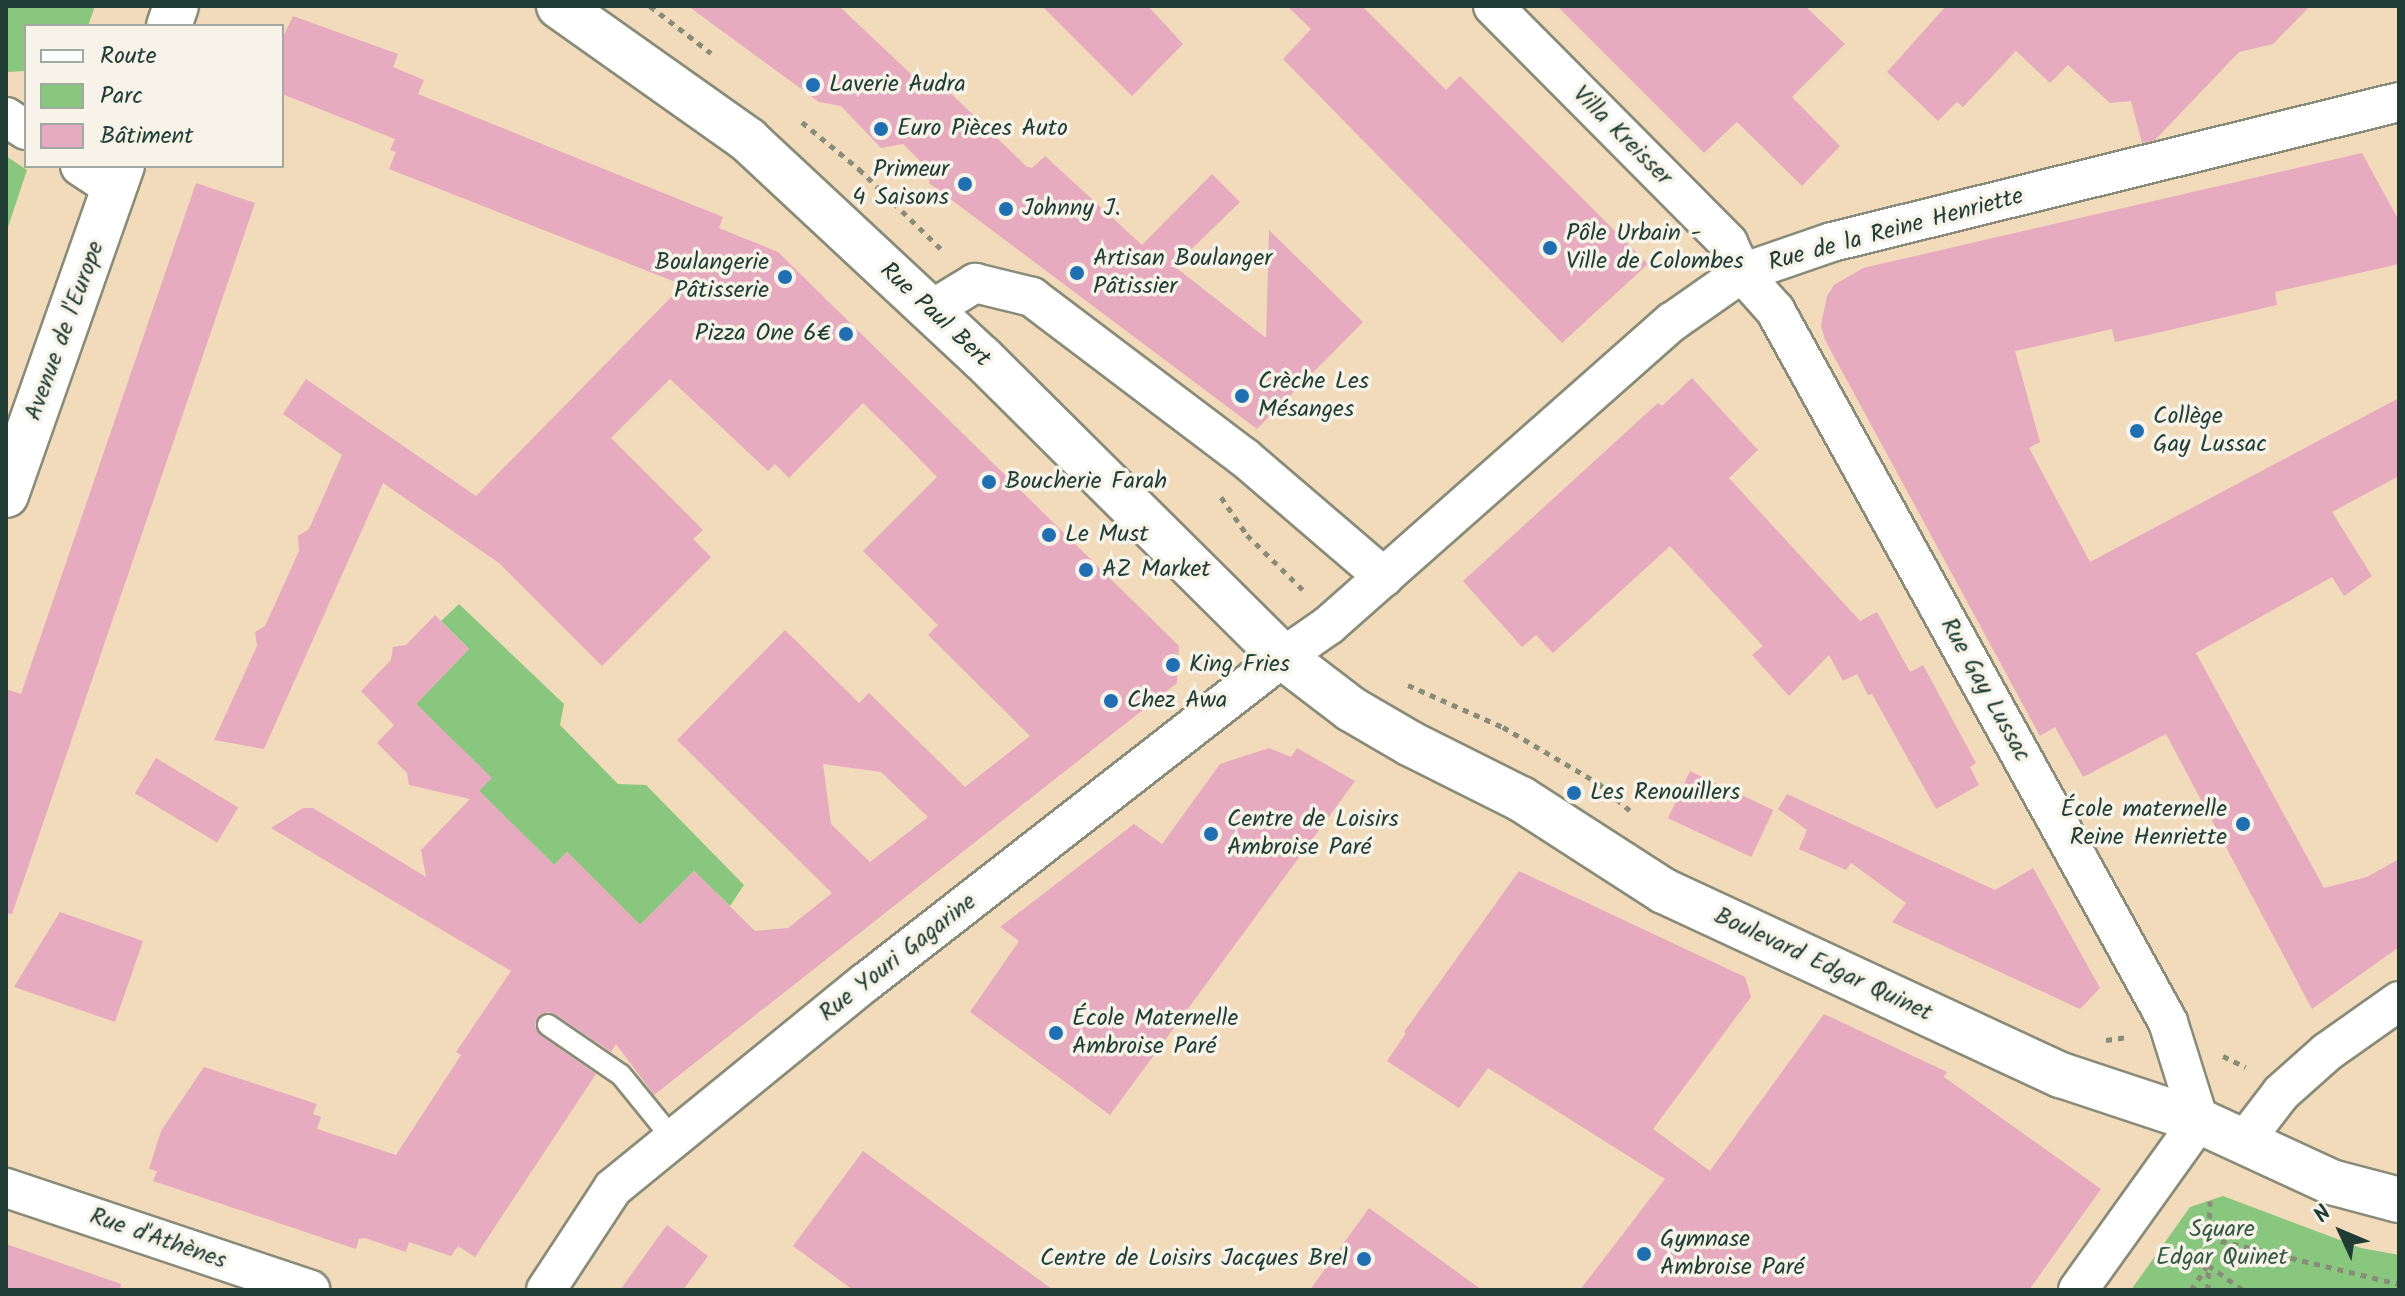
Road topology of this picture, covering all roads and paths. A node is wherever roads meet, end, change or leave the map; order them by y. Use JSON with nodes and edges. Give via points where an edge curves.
{"nodes":[{"id":1,"x":559,"y":6,"type":"edge"},
{"id":2,"x":1493,"y":6,"type":"edge"},
{"id":3,"x":2399,"y":102,"type":"edge"},
{"id":4,"x":6,"y":117,"type":"edge"},
{"id":5,"x":24,"y":129,"type":"edge"},
{"id":6,"x":106,"y":174,"type":"edge"},
{"id":7,"x":1742,"y":273,"type":"junction"},
{"id":8,"x":931,"y":310,"type":"junction"},
{"id":9,"x":6,"y":495,"type":"edge"},
{"id":10,"x":1384,"y":577,"type":"junction"},
{"id":11,"x":1283,"y":657,"type":"junction"},
{"id":12,"x":1403,"y":683,"type":"dead end"},
{"id":13,"x":1638,"y":817,"type":"dead end"},
{"id":14,"x":2399,"y":1001,"type":"edge"},
{"id":15,"x":548,"y":1025,"type":"dead end"},
{"id":16,"x":2133,"y":1037,"type":"dead end"},
{"id":17,"x":2095,"y":1038,"type":"dead end"},
{"id":18,"x":2215,"y":1055,"type":"dead end"},
{"id":19,"x":2256,"y":1075,"type":"dead end"},
{"id":20,"x":2199,"y":1121,"type":"junction"},
{"id":21,"x":673,"y":1139,"type":"junction"},
{"id":22,"x":2245,"y":1140,"type":"junction"},
{"id":23,"x":6,"y":1188,"type":"edge"},
{"id":24,"x":2399,"y":1200,"type":"edge"},
{"id":25,"x":2210,"y":1201,"type":"dead end"},
{"id":26,"x":2209,"y":1238,"type":"junction"},
{"id":27,"x":2208,"y":1265,"type":"junction"},
{"id":28,"x":2399,"y":1284,"type":"edge"},
{"id":29,"x":310,"y":1290,"type":"edge"},
{"id":30,"x":546,"y":1290,"type":"edge"},
{"id":31,"x":2078,"y":1290,"type":"edge"},
{"id":32,"x":2191,"y":1290,"type":"edge"},
{"id":33,"x":2208,"y":1290,"type":"edge"},
{"id":34,"x":2243,"y":1290,"type":"edge"}],
"edges":[{"from":1,"to":8,"type":"street","name":"Rue Paul Bert","via":[[748,140]]},
{"from":2,"to":7,"type":"street","name":"Villa Kreisser","via":[[1728,243]]},
{"from":3,"to":7,"type":"street","name":"Rue de la Reine Henriette","via":[[1832,242]]},
{"from":4,"to":5,"type":"street"},
{"from":6,"to":9,"type":"street","name":"Avenue de l'Europe"},
{"from":7,"to":10,"type":"street","name":"Rue de la Reine Henriette","via":[[1672,322]]},
{"from":7,"to":20,"type":"street","name":"Rue Gay Lussac","via":[[1775,310],[2168,1022]]},
{"from":8,"to":10,"type":"street","via":[[975,283],[1032,297],[1245,458]]},
{"from":8,"to":11,"type":"street","name":"Rue Paul Bert"},
{"from":10,"to":11,"type":"street","name":"Rue de la Reine Henriette"},
{"from":11,"to":20,"type":"street","name":"Boulevard Edgar Quinet","via":[[1360,715],[1521,799],[1664,891],[2061,1075]]},
{"from":11,"to":21,"type":"street","name":"Rue Youri Gagarine"},
{"from":12,"to":13,"type":"path","via":[[1503,727],[1598,783]]},
{"from":14,"to":22,"type":"street","via":[[2327,1052],[2281,1093]]},
{"from":15,"to":21,"type":"lane","via":[[621,1075]]},
{"from":16,"to":17,"type":"path"},
{"from":18,"to":19,"type":"path"},
{"from":20,"to":22,"type":"street","name":"Boulevard Edgar Quinet"},
{"from":20,"to":31,"type":"street"},
{"from":21,"to":30,"type":"street","name":"Rue Youri Gagarine","via":[[613,1188]]},
{"from":22,"to":24,"type":"street","name":"Boulevard Edgar Quinet","via":[[2331,1182]]},
{"from":23,"to":29,"type":"street","name":"Rue d'Athènes"},
{"from":25,"to":26,"type":"path"},
{"from":26,"to":27,"type":"path"},
{"from":26,"to":28,"type":"path"},
{"from":27,"to":32,"type":"path"},
{"from":27,"to":33,"type":"path"},
{"from":27,"to":34,"type":"path"}]}
